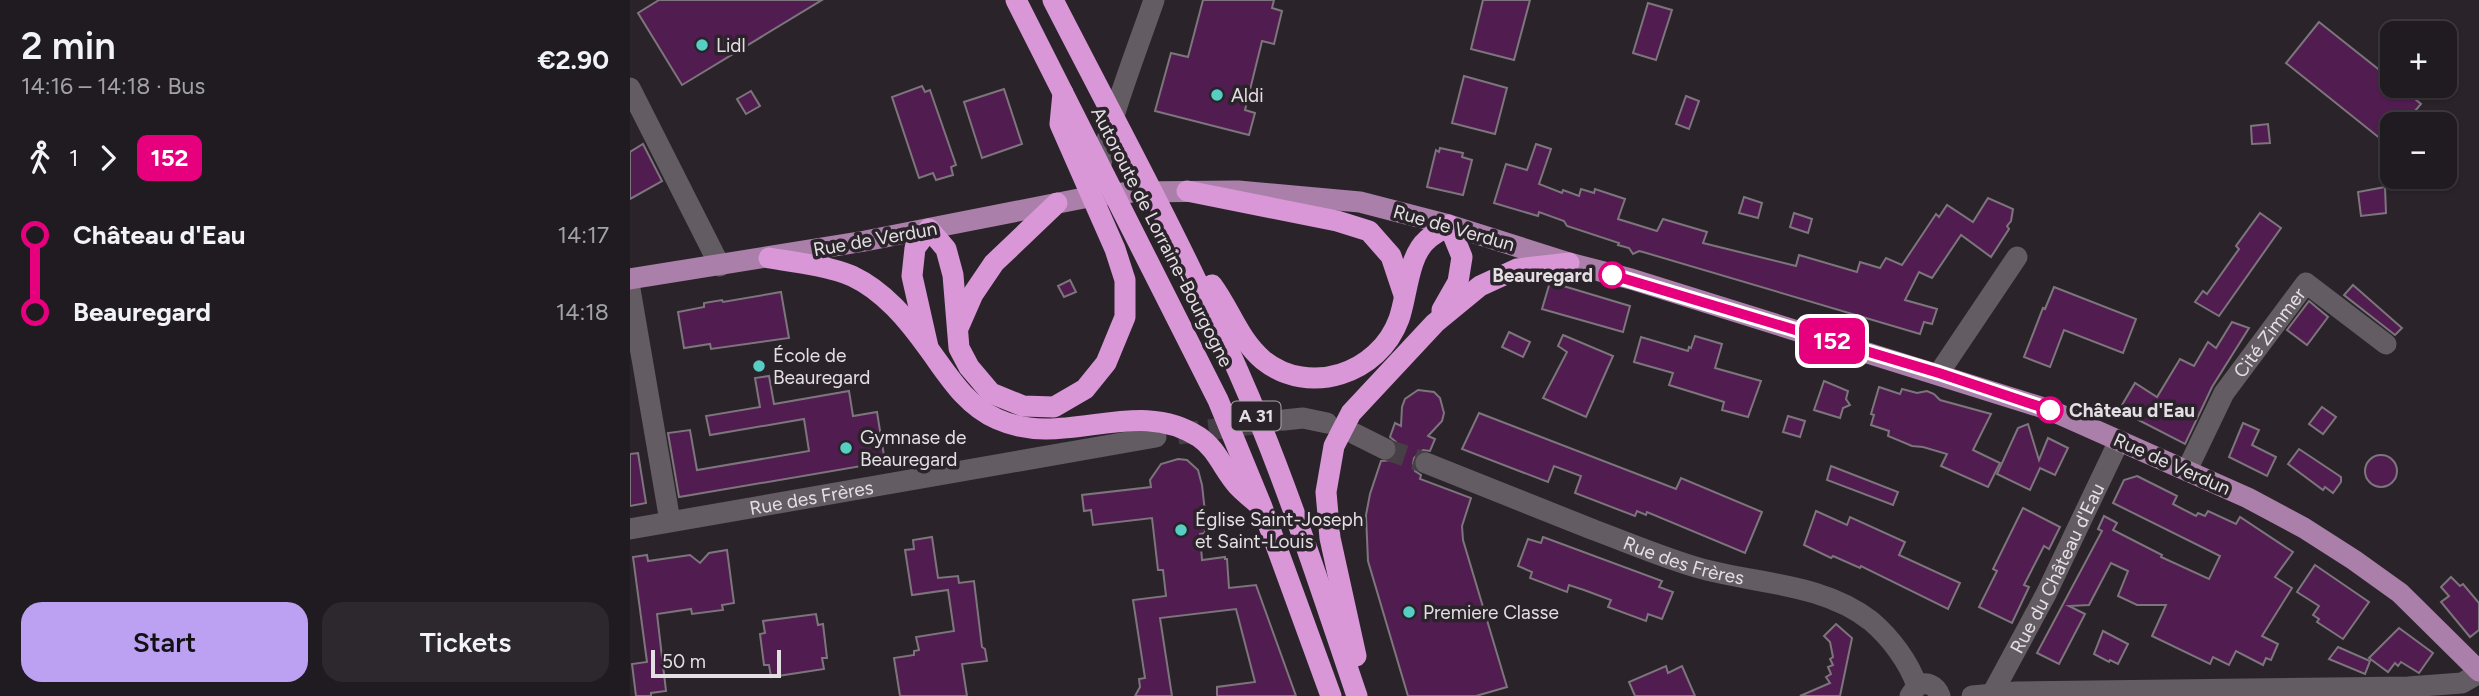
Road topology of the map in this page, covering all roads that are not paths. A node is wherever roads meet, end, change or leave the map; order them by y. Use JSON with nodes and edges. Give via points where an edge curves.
{"nodes":[{"id":1,"x":1016,"y":0,"type":"edge"},
{"id":2,"x":1054,"y":0,"type":"edge"},
{"id":3,"x":1154,"y":0,"type":"edge"},
{"id":4,"x":630,"y":88,"type":"edge"},
{"id":5,"x":1063,"y":93,"type":"junction"},
{"id":6,"x":1102,"y":156,"type":"junction"},
{"id":7,"x":1187,"y":191,"type":"junction"},
{"id":8,"x":1119,"y":193,"type":"junction"},
{"id":9,"x":1094,"y":196,"type":"junction"},
{"id":10,"x":1057,"y":204,"type":"junction"},
{"id":11,"x":1449,"y":225,"type":"junction"},
{"id":12,"x":929,"y":229,"type":"junction"},
{"id":13,"x":1175,"y":236,"type":"junction"},
{"id":14,"x":2017,"y":257,"type":"dead end"},
{"id":15,"x":769,"y":258,"type":"junction"},
{"id":16,"x":1569,"y":263,"type":"junction"},
{"id":17,"x":720,"y":266,"type":"junction"},
{"id":18,"x":630,"y":279,"type":"edge"},
{"id":19,"x":630,"y":289,"type":"edge"},
{"id":20,"x":1404,"y":295,"type":"junction"},
{"id":21,"x":1434,"y":323,"type":"junction"},
{"id":22,"x":957,"y":331,"type":"junction"},
{"id":23,"x":2386,"y":344,"type":"dead end"},
{"id":24,"x":928,"y":347,"type":"junction"},
{"id":25,"x":1939,"y":373,"type":"junction"},
{"id":26,"x":1284,"y":420,"type":"tunnel mouth"},
{"id":27,"x":1327,"y":423,"type":"dead end"},
{"id":28,"x":1355,"y":434,"type":"dead end"},
{"id":29,"x":1156,"y":437,"type":"tunnel mouth"},
{"id":30,"x":2119,"y":441,"type":"junction"},
{"id":31,"x":1385,"y":449,"type":"tunnel mouth"},
{"id":32,"x":1426,"y":463,"type":"tunnel mouth"},
{"id":33,"x":2187,"y":470,"type":"junction"},
{"id":34,"x":1262,"y":507,"type":"junction"},
{"id":35,"x":670,"y":521,"type":"junction"},
{"id":36,"x":630,"y":529,"type":"edge"},
{"id":37,"x":2479,"y":672,"type":"edge"},
{"id":38,"x":1913,"y":691,"type":"edge"},
{"id":39,"x":1985,"y":695,"type":"edge"},
{"id":40,"x":1331,"y":696,"type":"edge"},
{"id":41,"x":1357,"y":696,"type":"edge"},
{"id":42,"x":1365,"y":696,"type":"edge"},
{"id":43,"x":1940,"y":696,"type":"edge"}],
"edges":[{"from":1,"to":5,"type":"highway","name":"Autoroute de Lorraine-Bourgogne","number":"A 31"},
{"from":2,"to":13,"type":"highway","name":"Autoroute de Lorraine-Bourgogne","number":"A 31"},
{"from":3,"to":6,"type":"street"},
{"from":4,"to":17,"type":"street"},
{"from":5,"to":22,"type":"highway","via":[[1060,124],[1125,280],[1125,317],[1106,363],[1086,389],[1054,407],[1023,406],[992,393],[969,368]]},
{"from":5,"to":34,"type":"highway","name":"Autoroute de Lorraine-Bourgogne","number":"A 31","via":[[1218,400]]},
{"from":6,"to":8,"type":"street"},
{"from":6,"to":9,"type":"street"},
{"from":7,"to":8,"type":"main road","name":"Rue de Verdun"},
{"from":7,"to":11,"type":"main road","name":"Rue de Verdun","via":[[1341,199]]},
{"from":7,"to":20,"type":"highway","via":[[1369,231],[1391,256]]},
{"from":8,"to":9,"type":"main road","name":"Rue de Verdun"},
{"from":9,"to":10,"type":"main road","name":"Rue de Verdun"},
{"from":10,"to":12,"type":"main road","name":"Rue de Verdun"},
{"from":10,"to":22,"type":"highway","via":[[994,263],[972,294]]},
{"from":11,"to":16,"type":"main road","name":"Rue de Verdun"},
{"from":11,"to":20,"type":"highway","via":[[1425,241]]},
{"from":11,"to":21,"type":"highway","via":[[1462,257],[1458,282]]},
{"from":12,"to":15,"type":"main road","name":"Rue de Verdun"},
{"from":12,"to":22,"type":"highway","via":[[946,249]]},
{"from":12,"to":24,"type":"highway","via":[[915,248],[912,276]]},
{"from":13,"to":20,"type":"highway","via":[[1263,359],[1306,378],[1342,376],[1367,362],[1386,344],[1399,320]]},
{"from":13,"to":41,"type":"highway","name":"Autoroute de Lorraine-Bourgogne","number":"A 31","via":[[1280,475]]},
{"from":14,"to":25,"type":"street"},
{"from":15,"to":17,"type":"main road","name":"Rue de Verdun"},
{"from":15,"to":24,"type":"highway","via":[[851,276],[886,298]]},
{"from":16,"to":21,"type":"highway","via":[[1517,269],[1480,286]]},
{"from":16,"to":25,"type":"main road","name":"Rue de Verdun"},
{"from":17,"to":18,"type":"main road","name":"Rue de Verdun"},
{"from":19,"to":35,"type":"street"},
{"from":21,"to":42,"type":"highway","via":[[1351,413],[1334,446],[1326,492],[1330,538]]},
{"from":23,"to":33,"type":"street","name":"Cité Zimmer","via":[[2306,283],[2224,393]]},
{"from":24,"to":34,"type":"highway","via":[[972,404],[1029,430],[1136,419],[1171,425],[1200,437],[1238,486]]},
{"from":25,"to":30,"type":"main road","name":"Rue de Verdun","via":[[2050,410]]},
{"from":26,"to":27,"type":"street"},
{"from":28,"to":31,"type":"street"},
{"from":29,"to":35,"type":"street","name":"Rue des Frères"},
{"from":30,"to":33,"type":"main road","name":"Rue de Verdun"},
{"from":30,"to":39,"type":"street","name":"Rue du Château d'Eau","via":[[2046,594]]},
{"from":32,"to":38,"type":"street","name":"Rue des Frères","via":[[1700,568],[1833,600],[1871,621],[1891,642],[1912,672]]},
{"from":33,"to":37,"type":"main road","name":"Rue de Verdun","via":[[2304,528],[2354,560],[2400,593]]},
{"from":34,"to":40,"type":"highway","name":"Autoroute de Lorraine-Bourgogne","number":"A 31"},
{"from":35,"to":36,"type":"street","name":"Rue des Frères"},
{"from":37,"to":39,"type":"street","via":[[2462,683],[2408,687]]},
{"from":38,"to":43,"type":"street","via":[[1931,685]]}]}
